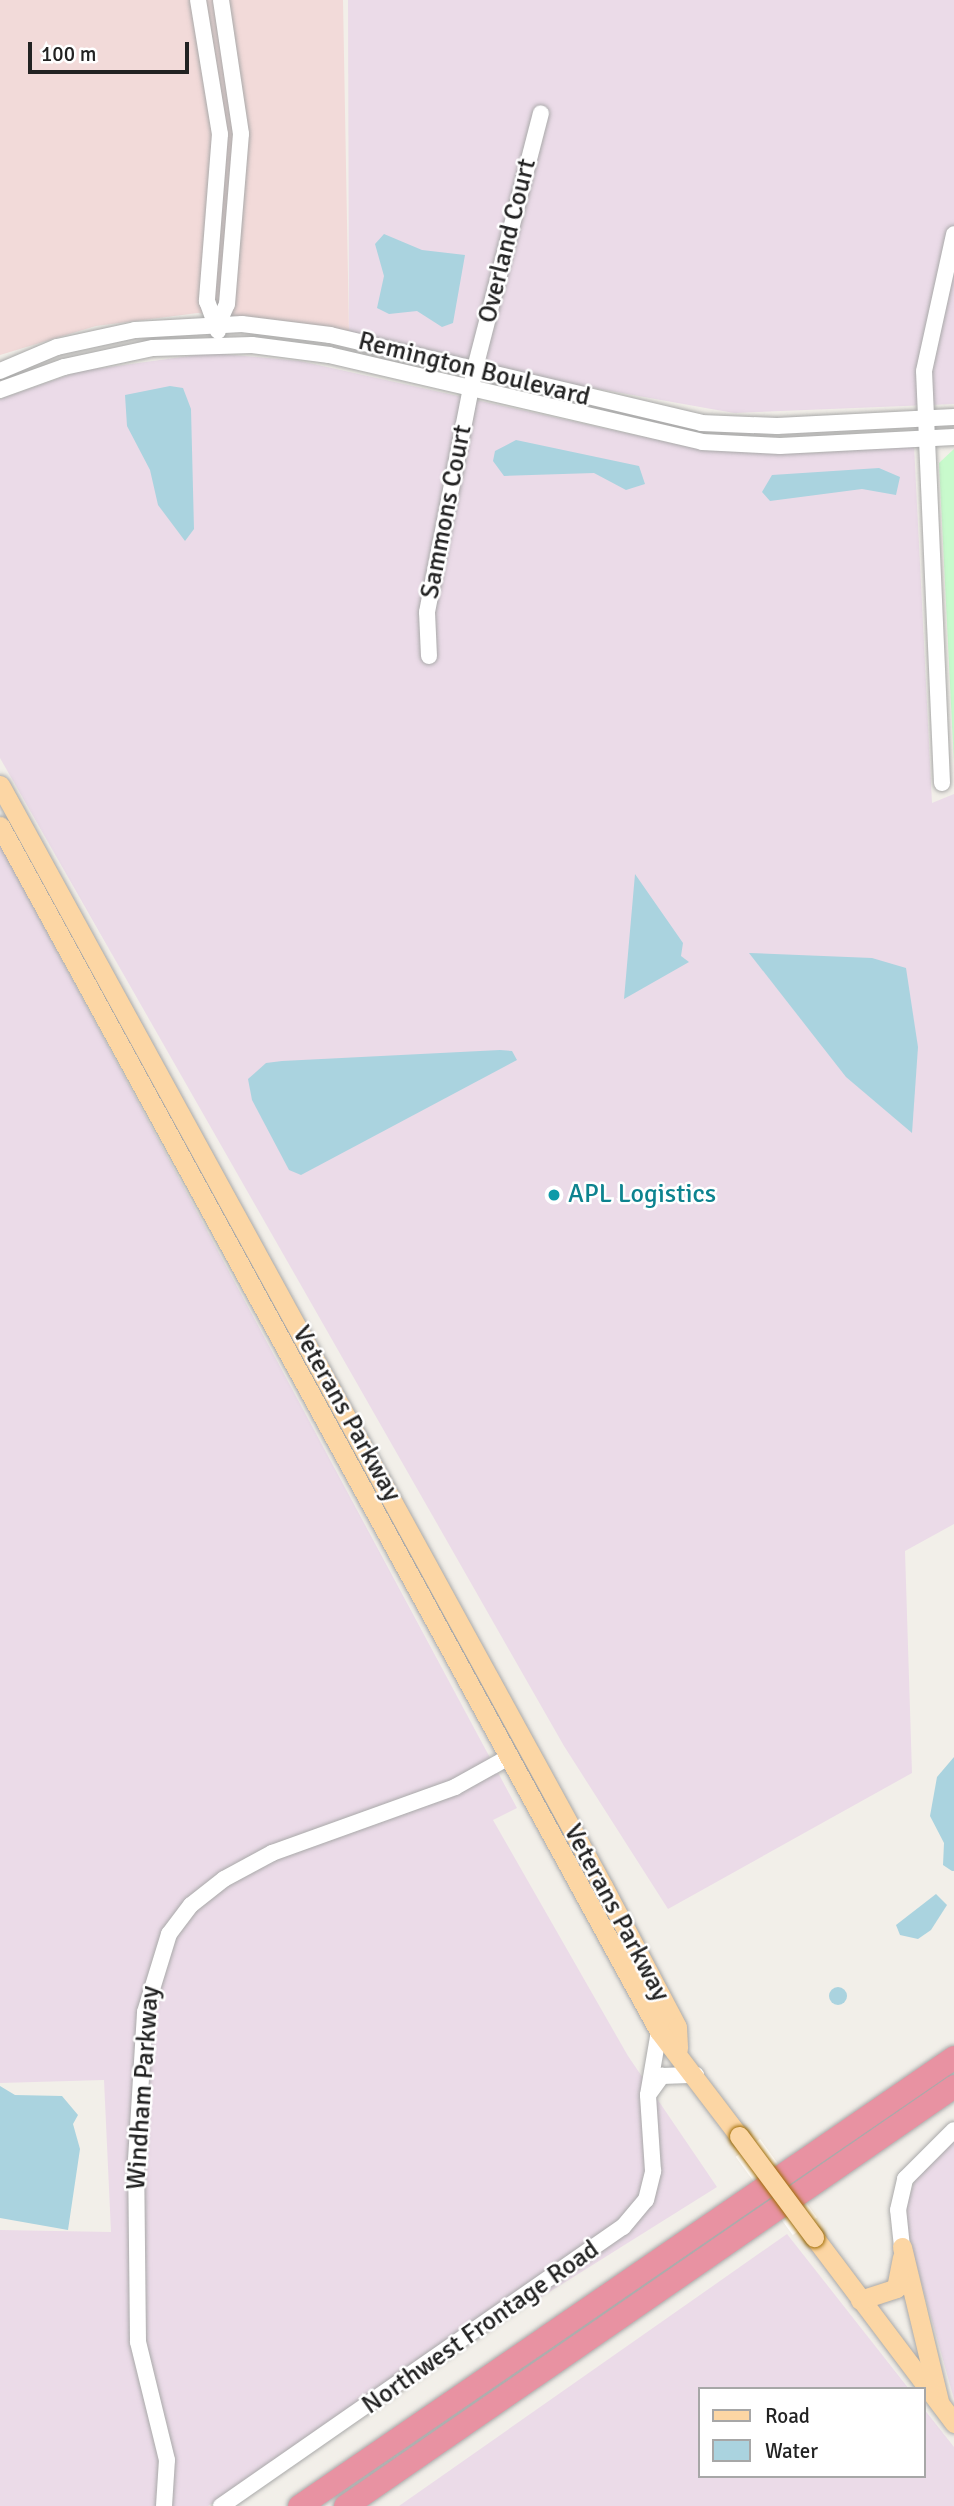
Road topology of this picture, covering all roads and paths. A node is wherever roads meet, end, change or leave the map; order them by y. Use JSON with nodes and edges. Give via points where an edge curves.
{"nodes":[{"id":1,"x":198,"y":0,"type":"edge"},
{"id":2,"x":221,"y":0,"type":"edge"},
{"id":3,"x":541,"y":113,"type":"dead end"},
{"id":4,"x":954,"y":234,"type":"edge"},
{"id":5,"x":218,"y":324,"type":"junction"},
{"id":6,"x":219,"y":344,"type":"junction"},
{"id":7,"x":475,"y":368,"type":"junction"},
{"id":8,"x":0,"y":371,"type":"edge"},
{"id":9,"x":0,"y":390,"type":"edge"},
{"id":10,"x":471,"y":391,"type":"junction"},
{"id":11,"x":925,"y":417,"type":"junction"},
{"id":12,"x":954,"y":417,"type":"edge"},
{"id":13,"x":954,"y":437,"type":"edge"},
{"id":14,"x":926,"y":438,"type":"junction"},
{"id":15,"x":429,"y":656,"type":"dead end"},
{"id":16,"x":942,"y":783,"type":"dead end"},
{"id":17,"x":0,"y":785,"type":"edge"},
{"id":18,"x":0,"y":826,"type":"edge"},
{"id":19,"x":509,"y":1758,"type":"junction"},
{"id":20,"x":659,"y":2031,"type":"junction"},
{"id":21,"x":954,"y":2044,"type":"edge"},
{"id":22,"x":678,"y":2048,"type":"junction"},
{"id":23,"x":954,"y":2057,"type":"edge"},
{"id":24,"x":696,"y":2075,"type":"junction"},
{"id":25,"x":954,"y":2088,"type":"edge"},
{"id":26,"x":648,"y":2095,"type":"junction"},
{"id":27,"x":897,"y":2097,"type":"junction"},
{"id":28,"x":954,"y":2130,"type":"edge"},
{"id":29,"x":902,"y":2246,"type":"junction"},
{"id":30,"x":860,"y":2300,"type":"junction"},
{"id":31,"x":939,"y":2402,"type":"junction"},
{"id":32,"x":954,"y":2423,"type":"edge"},
{"id":33,"x":164,"y":2506,"type":"edge"},
{"id":34,"x":220,"y":2506,"type":"edge"},
{"id":35,"x":299,"y":2506,"type":"edge"},
{"id":36,"x":345,"y":2506,"type":"edge"}],
"edges":[{"from":1,"to":5,"type":"street","via":[[220,134],[206,301]]},
{"from":2,"to":5,"type":"street","via":[[241,134],[227,304]]},
{"from":3,"to":7,"type":"street","name":"Overland Court"},
{"from":4,"to":11,"type":"street","via":[[924,372]]},
{"from":5,"to":6,"type":"street"},
{"from":5,"to":7,"type":"street","name":"Remington Boulevard","via":[[301,330]]},
{"from":5,"to":8,"type":"street","name":"Remington Boulevard","via":[[135,330],[57,347]]},
{"from":6,"to":9,"type":"street","name":"Remington Boulevard","via":[[153,348],[64,367]]},
{"from":6,"to":10,"type":"street","name":"Remington Boulevard","via":[[329,355]]},
{"from":7,"to":10,"type":"street","name":"Sammons Court"},
{"from":7,"to":11,"type":"street","name":"Remington Boulevard","via":[[701,424],[776,426]]},
{"from":10,"to":14,"type":"street","name":"Remington Boulevard","via":[[702,442],[780,446]]},
{"from":10,"to":15,"type":"street","name":"Sammons Court","via":[[427,612]]},
{"from":11,"to":12,"type":"street","name":"Remington Boulevard"},
{"from":11,"to":14,"type":"street"},
{"from":13,"to":14,"type":"street","name":"Remington Boulevard"},
{"from":14,"to":16,"type":"street"},
{"from":17,"to":22,"type":"main road","name":"Veterans Parkway","via":[[603,1886],[677,2027]]},
{"from":18,"to":19,"type":"main road","name":"Veterans Parkway"},
{"from":19,"to":20,"type":"main road","name":"Veterans Parkway"},
{"from":19,"to":33,"type":"street","name":"Windham Parkway","via":[[455,1787],[272,1853],[224,1879],[191,1905],[169,1934],[145,2012],[136,2160],[138,2342],[167,2460]]},
{"from":20,"to":22,"type":"main road","name":"Veterans Parkway"},
{"from":20,"to":26,"type":"street","name":"Northwest Frontage Road"},
{"from":21,"to":27,"type":"highway"},
{"from":22,"to":24,"type":"main road","name":"Veterans Parkway"},
{"from":23,"to":27,"type":"highway"},
{"from":24,"to":26,"type":"street","via":[[662,2076]]},
{"from":24,"to":30,"type":"main road","name":"Veterans Parkway","bridge":true},
{"from":25,"to":36,"type":"highway"},
{"from":26,"to":34,"type":"street","name":"Northwest Frontage Road","via":[[653,2171],[646,2200],[623,2227]]},
{"from":27,"to":35,"type":"highway"},
{"from":28,"to":29,"type":"street","via":[[905,2179],[898,2210]]},
{"from":29,"to":30,"type":"main road","via":[[896,2288]]},
{"from":29,"to":31,"type":"main road","via":[[934,2360]]},
{"from":30,"to":31,"type":"main road","name":"Veterans Parkway"},
{"from":31,"to":32,"type":"main road","name":"Veterans Parkway"}]}
